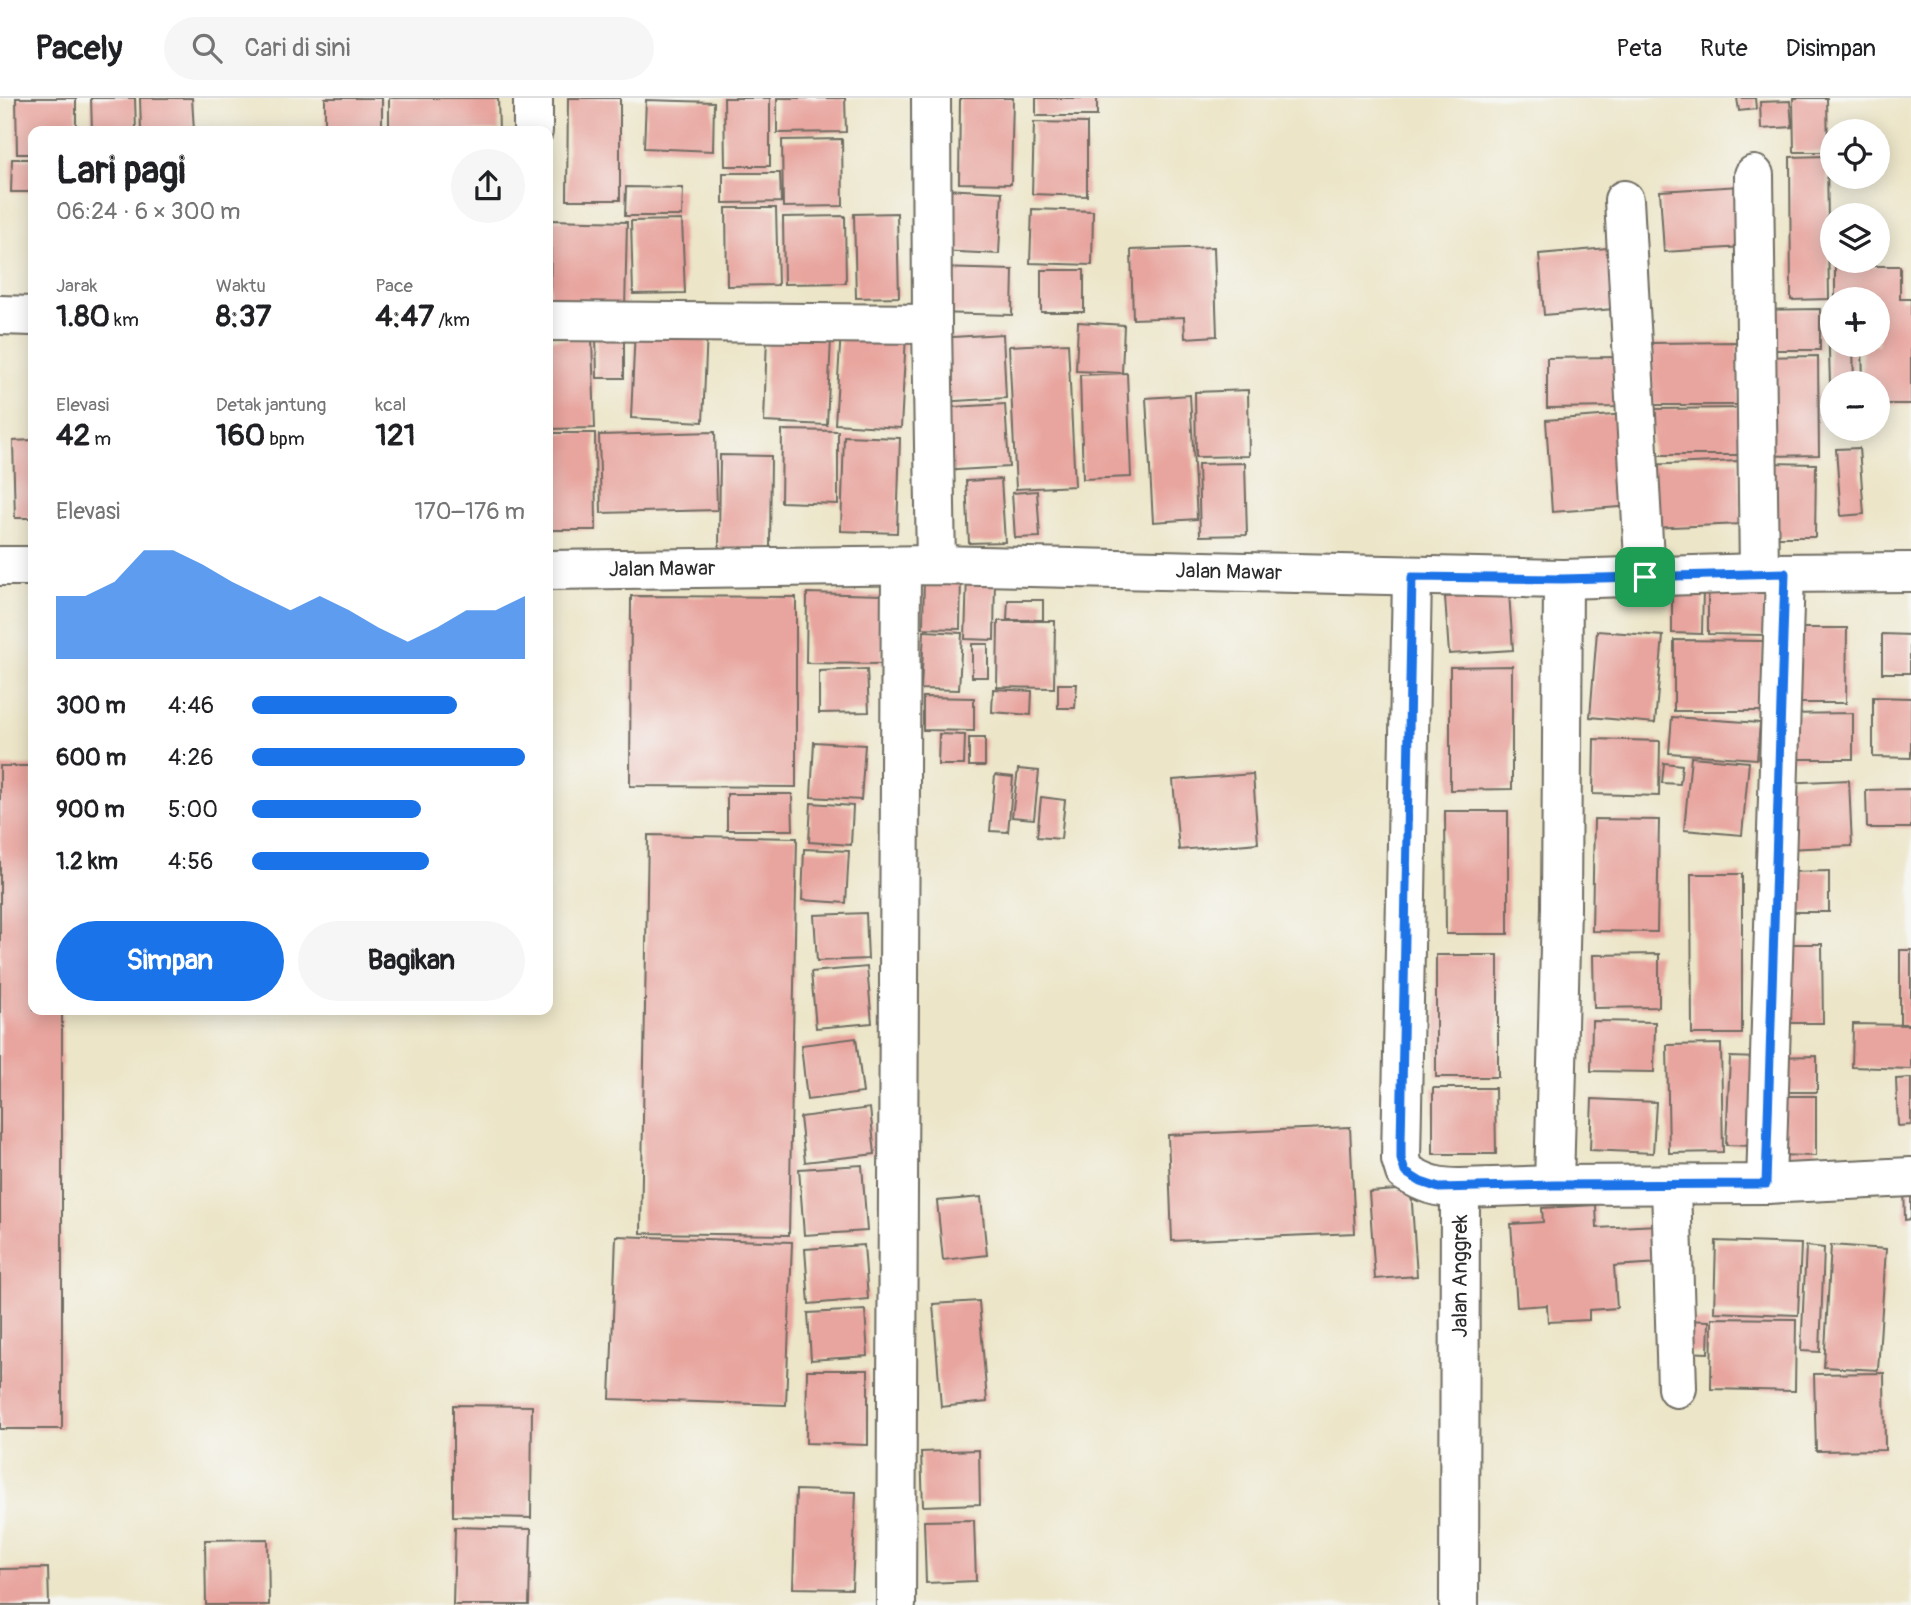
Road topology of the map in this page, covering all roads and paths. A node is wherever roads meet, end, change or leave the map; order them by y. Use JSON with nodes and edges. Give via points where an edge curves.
{"nodes":[{"id":1,"x":533,"y":98,"type":"edge"},
{"id":2,"x":930,"y":98,"type":"edge"},
{"id":3,"x":533,"y":126,"type":"edge"},
{"id":4,"x":1754,"y":175,"type":"dead end"},
{"id":5,"x":1624,"y":200,"type":"dead end"},
{"id":6,"x":0,"y":315,"type":"edge"},
{"id":7,"x":28,"y":316,"type":"edge"},
{"id":8,"x":553,"y":321,"type":"edge"},
{"id":9,"x":932,"y":324,"type":"junction"},
{"id":10,"x":918,"y":565,"type":"junction"},
{"id":11,"x":0,"y":566,"type":"edge"},
{"id":12,"x":28,"y":566,"type":"edge"},
{"id":13,"x":553,"y":570,"type":"edge"},
{"id":14,"x":1911,"y":572,"type":"edge"},
{"id":15,"x":1772,"y":573,"type":"junction"},
{"id":16,"x":1412,"y":577,"type":"junction"},
{"id":17,"x":1645,"y":577,"type":"junction"},
{"id":18,"x":1563,"y":579,"type":"junction"},
{"id":19,"x":1911,"y":1177,"type":"edge"},
{"id":20,"x":1766,"y":1184,"type":"junction"},
{"id":21,"x":1554,"y":1185,"type":"junction"},
{"id":22,"x":1671,"y":1186,"type":"junction"},
{"id":23,"x":1460,"y":1188,"type":"junction"},
{"id":24,"x":1677,"y":1388,"type":"dead end"},
{"id":25,"x":896,"y":1605,"type":"edge"},
{"id":26,"x":1459,"y":1605,"type":"edge"}],
"edges":[{"from":1,"to":3,"type":"street"},
{"from":2,"to":9,"type":"street"},
{"from":4,"to":15,"type":"street"},
{"from":5,"to":17,"type":"street"},
{"from":6,"to":7,"type":"street"},
{"from":8,"to":9,"type":"street"},
{"from":9,"to":10,"type":"street"},
{"from":10,"to":13,"type":"street","name":"Jalan Mawar"},
{"from":10,"to":16,"type":"street","name":"Jalan Mawar"},
{"from":10,"to":25,"type":"street"},
{"from":11,"to":12,"type":"street"},
{"from":14,"to":15,"type":"street","name":"Jalan Mawar"},
{"from":15,"to":17,"type":"street","name":"Jalan Mawar"},
{"from":15,"to":20,"type":"street"},
{"from":16,"to":18,"type":"street","name":"Jalan Mawar"},
{"from":16,"to":23,"type":"street","via":[[1401,1159],[1405,1172],[1421,1182]]},
{"from":17,"to":18,"type":"street","name":"Jalan Mawar"},
{"from":18,"to":21,"type":"street","via":[[1562,906]]},
{"from":19,"to":20,"type":"street","name":"Jalan Anggrek"},
{"from":20,"to":22,"type":"street","name":"Jalan Anggrek"},
{"from":21,"to":22,"type":"street","name":"Jalan Anggrek"},
{"from":21,"to":23,"type":"street","name":"Jalan Anggrek"},
{"from":22,"to":24,"type":"street"},
{"from":23,"to":26,"type":"street","name":"Jalan Anggrek"}]}
